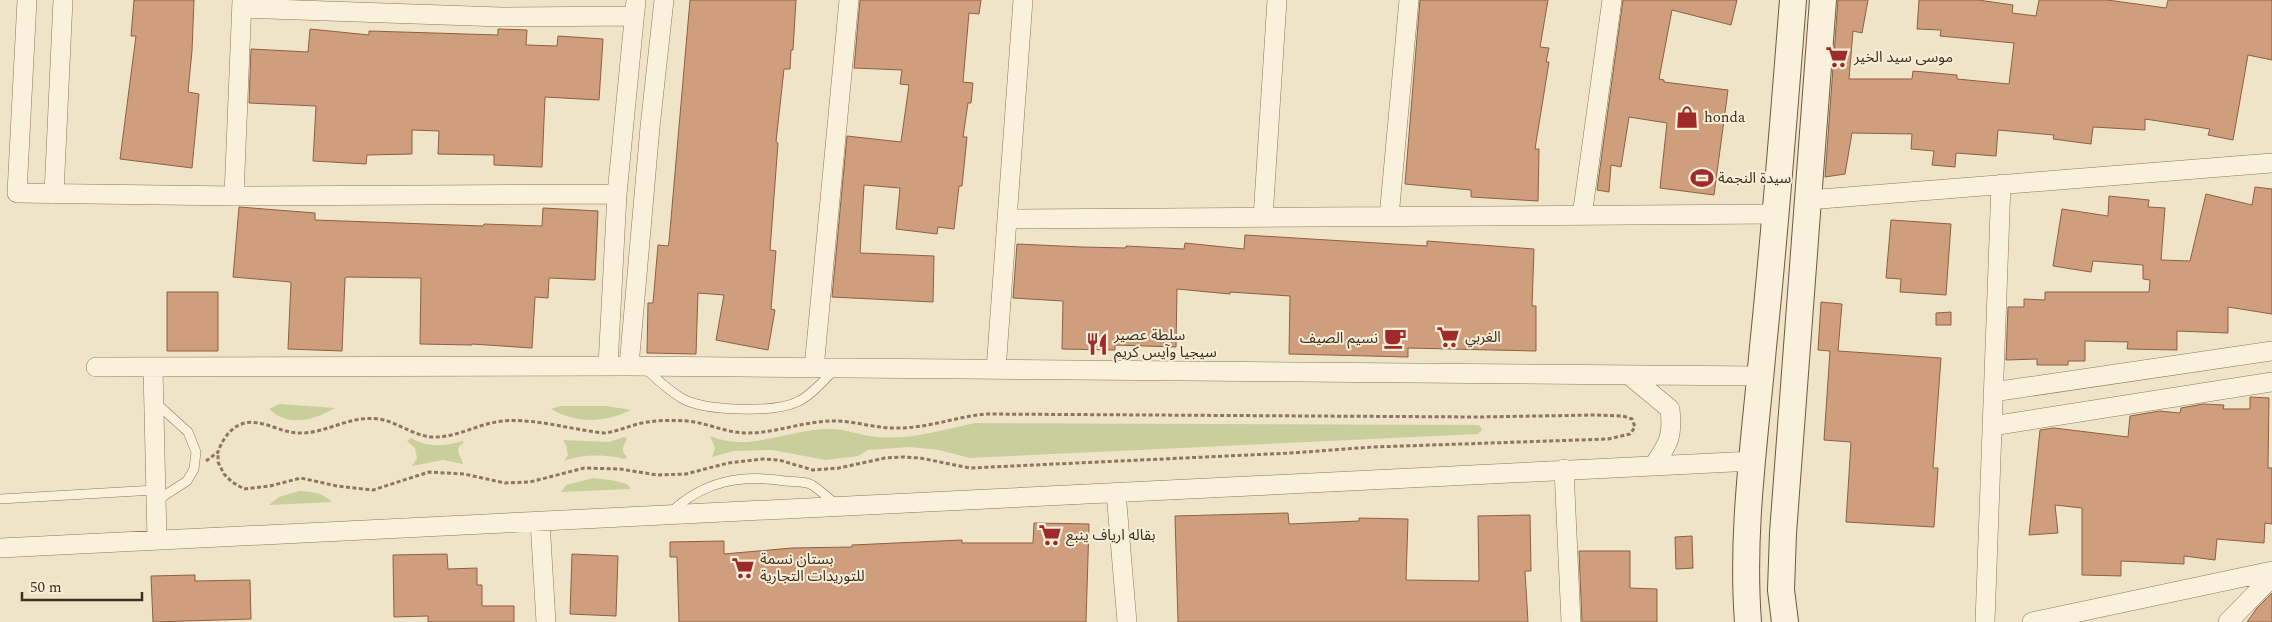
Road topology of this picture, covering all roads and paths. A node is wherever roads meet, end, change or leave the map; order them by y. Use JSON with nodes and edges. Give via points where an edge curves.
{"nodes":[{"id":1,"x":26,"y":0,"type":"edge"},
{"id":2,"x":63,"y":0,"type":"edge"},
{"id":3,"x":664,"y":0,"type":"edge"},
{"id":4,"x":849,"y":0,"type":"edge"},
{"id":5,"x":1023,"y":0,"type":"edge"},
{"id":6,"x":1277,"y":0,"type":"edge"},
{"id":7,"x":1408,"y":0,"type":"edge"},
{"id":8,"x":1612,"y":0,"type":"edge"},
{"id":9,"x":1793,"y":0,"type":"edge"},
{"id":10,"x":1823,"y":0,"type":"edge"},
{"id":11,"x":242,"y":4,"type":"edge"},
{"id":12,"x":635,"y":8,"type":"edge"},
{"id":13,"x":502,"y":9,"type":"edge"},
{"id":14,"x":2272,"y":162,"type":"edge"},
{"id":15,"x":2001,"y":184,"type":"junction"},
{"id":16,"x":54,"y":194,"type":"junction"},
{"id":17,"x":618,"y":194,"type":"junction"},
{"id":18,"x":234,"y":196,"type":"junction"},
{"id":19,"x":1808,"y":200,"type":"junction"},
{"id":20,"x":1776,"y":214,"type":"junction"},
{"id":21,"x":1582,"y":216,"type":"junction"},
{"id":22,"x":1389,"y":217,"type":"junction"},
{"id":23,"x":1263,"y":218,"type":"junction"},
{"id":24,"x":1007,"y":219,"type":"junction"},
{"id":25,"x":2272,"y":351,"type":"edge"},
{"id":26,"x":608,"y":366,"type":"junction"},
{"id":27,"x":636,"y":366,"type":"junction"},
{"id":28,"x":96,"y":367,"type":"dead end"},
{"id":29,"x":153,"y":368,"type":"junction"},
{"id":30,"x":814,"y":368,"type":"junction"},
{"id":31,"x":835,"y":369,"type":"junction"},
{"id":32,"x":996,"y":370,"type":"junction"},
{"id":33,"x":1630,"y":375,"type":"junction"},
{"id":34,"x":1761,"y":376,"type":"junction"},
{"id":35,"x":2272,"y":382,"type":"edge"},
{"id":36,"x":1993,"y":392,"type":"junction"},
{"id":37,"x":153,"y":401,"type":"junction"},
{"id":38,"x":1992,"y":426,"type":"junction"},
{"id":39,"x":218,"y":452,"type":"joint"},
{"id":40,"x":1753,"y":461,"type":"junction"},
{"id":41,"x":1654,"y":465,"type":"junction"},
{"id":42,"x":1564,"y":469,"type":"junction"},
{"id":43,"x":1116,"y":492,"type":"junction"},
{"id":44,"x":155,"y":496,"type":"junction"},
{"id":45,"x":0,"y":499,"type":"edge"},
{"id":46,"x":838,"y":506,"type":"junction"},
{"id":47,"x":668,"y":515,"type":"junction"},
{"id":48,"x":540,"y":521,"type":"junction"},
{"id":49,"x":157,"y":540,"type":"junction"},
{"id":50,"x":0,"y":548,"type":"edge"},
{"id":51,"x":2272,"y":571,"type":"edge"},
{"id":52,"x":2272,"y":577,"type":"edge"},
{"id":53,"x":546,"y":622,"type":"edge"},
{"id":54,"x":1126,"y":622,"type":"edge"},
{"id":55,"x":1571,"y":622,"type":"edge"},
{"id":56,"x":1748,"y":622,"type":"edge"},
{"id":57,"x":1785,"y":622,"type":"edge"},
{"id":58,"x":1985,"y":622,"type":"edge"},
{"id":59,"x":2032,"y":622,"type":"edge"},
{"id":60,"x":2228,"y":622,"type":"edge"}],
"edges":[{"from":1,"to":16,"type":"street","via":[[16,193]]},
{"from":2,"to":16,"type":"street"},
{"from":3,"to":27,"type":"street","via":[[650,127]]},
{"from":4,"to":30,"type":"street"},
{"from":5,"to":24,"type":"street"},
{"from":6,"to":23,"type":"street"},
{"from":7,"to":22,"type":"street"},
{"from":8,"to":21,"type":"street"},
{"from":9,"to":20,"type":"main road"},
{"from":10,"to":19,"type":"main road"},
{"from":11,"to":13,"type":"street"},
{"from":11,"to":18,"type":"street"},
{"from":12,"to":13,"type":"street"},
{"from":12,"to":17,"type":"street"},
{"from":14,"to":15,"type":"street"},
{"from":15,"to":19,"type":"street"},
{"from":15,"to":36,"type":"street"},
{"from":16,"to":18,"type":"street"},
{"from":17,"to":18,"type":"street"},
{"from":17,"to":26,"type":"street"},
{"from":19,"to":57,"type":"main road","via":[[1782,533]]},
{"from":20,"to":21,"type":"street"},
{"from":20,"to":34,"type":"main road"},
{"from":21,"to":22,"type":"street"},
{"from":22,"to":23,"type":"street"},
{"from":23,"to":24,"type":"street"},
{"from":24,"to":32,"type":"street"},
{"from":25,"to":36,"type":"street"},
{"from":26,"to":27,"type":"street"},
{"from":26,"to":29,"type":"street"},
{"from":27,"to":30,"type":"street"},
{"from":27,"to":31,"type":"lane","via":[[685,400],[745,410],[798,402]]},
{"from":28,"to":29,"type":"street"},
{"from":29,"to":37,"type":"street"},
{"from":30,"to":31,"type":"street"},
{"from":31,"to":32,"type":"street"},
{"from":32,"to":33,"type":"street"},
{"from":33,"to":34,"type":"street"},
{"from":33,"to":41,"type":"street","via":[[1670,409],[1672,429],[1669,442]]},
{"from":34,"to":40,"type":"main road"},
{"from":35,"to":38,"type":"street"},
{"from":36,"to":38,"type":"street"},
{"from":37,"to":44,"type":"street"},
{"from":37,"to":44,"type":"lane","via":[[188,432],[196,452],[194,469],[187,481]]},
{"from":38,"to":58,"type":"street"},
{"from":39,"to":39,"type":"path","via":[[218,462],[224,474],[244,489],[302,478],[373,490],[429,472],[464,474],[505,484],[530,482],[584,468],[657,475],[686,474],[728,463],[763,459],[813,470],[903,457],[970,468],[1373,447],[1608,439],[1630,434],[1635,427],[1632,419],[1623,416],[1595,415],[985,414],[897,428],[833,421],[747,433],[729,432],[690,421],[641,423],[605,432],[515,420],[432,437],[380,420],[364,419],[302,433],[246,423],[226,436]]},
{"from":40,"to":41,"type":"street"},
{"from":40,"to":56,"type":"main road","via":[[1746,520]]},
{"from":41,"to":42,"type":"street"},
{"from":42,"to":43,"type":"street"},
{"from":42,"to":55,"type":"street"},
{"from":43,"to":46,"type":"street"},
{"from":43,"to":54,"type":"street"},
{"from":44,"to":45,"type":"lane"},
{"from":44,"to":49,"type":"street"},
{"from":46,"to":47,"type":"street"},
{"from":46,"to":47,"type":"lane","via":[[810,484],[740,478],[708,486]]},
{"from":47,"to":48,"type":"street"},
{"from":48,"to":49,"type":"street"},
{"from":48,"to":53,"type":"street"},
{"from":49,"to":50,"type":"street"},
{"from":51,"to":59,"type":"street"},
{"from":52,"to":60,"type":"street"}]}
